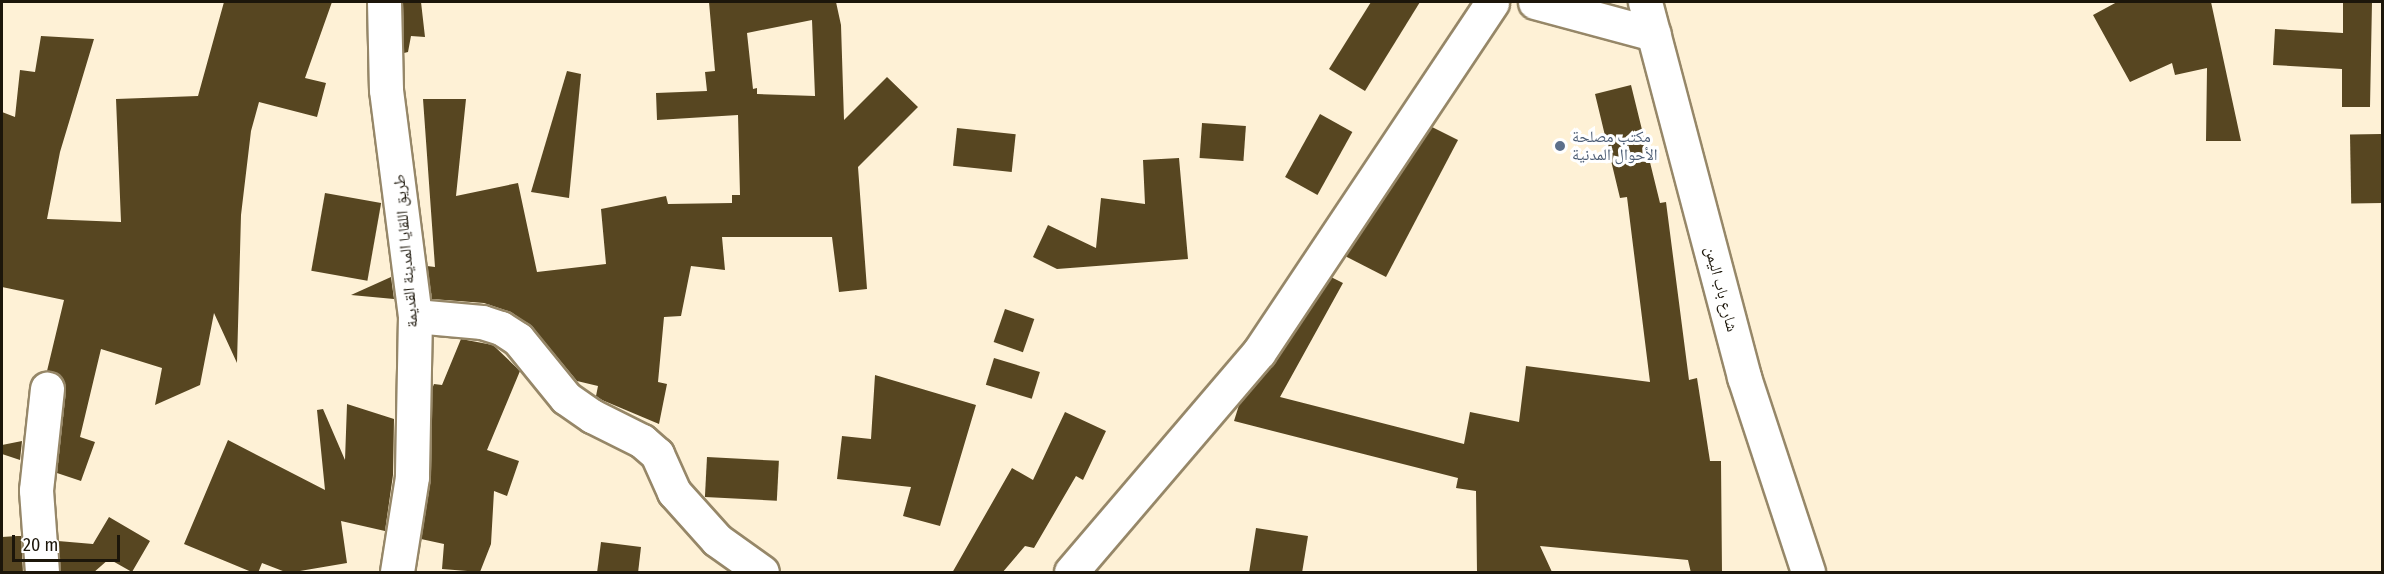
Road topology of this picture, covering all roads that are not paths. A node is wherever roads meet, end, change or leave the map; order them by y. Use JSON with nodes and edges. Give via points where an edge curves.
{"nodes":[{"id":1,"x":384,"y":2,"type":"edge"},
{"id":2,"x":1491,"y":2,"type":"edge"},
{"id":3,"x":1535,"y":2,"type":"edge"},
{"id":4,"x":1645,"y":2,"type":"edge"},
{"id":5,"x":1654,"y":34,"type":"junction"},
{"id":6,"x":415,"y":316,"type":"junction"},
{"id":7,"x":47,"y":389,"type":"dead end"},
{"id":8,"x":42,"y":573,"type":"edge"},
{"id":9,"x":397,"y":573,"type":"edge"},
{"id":10,"x":762,"y":573,"type":"edge"},
{"id":11,"x":1071,"y":573,"type":"edge"},
{"id":12,"x":1808,"y":573,"type":"edge"}],
"edges":[{"from":1,"to":6,"type":"street","name":"طريق اللقايا المدينة القديمة","via":[[386,90]]},
{"from":2,"to":11,"type":"street","via":[[1259,352]]},
{"from":3,"to":5,"type":"street"},
{"from":4,"to":5,"type":"street","name":"شارع باب اليمن"},
{"from":5,"to":12,"type":"street","name":"شارع باب اليمن","via":[[1744,377]]},
{"from":6,"to":9,"type":"street","name":"طريق اللقايا المدينة القديمة","via":[[412,477]]},
{"from":6,"to":10,"type":"street","via":[[482,322],[518,339],[566,398],[642,441],[657,454],[674,492],[717,540]]},
{"from":7,"to":8,"type":"street","via":[[36,490]]}]}
